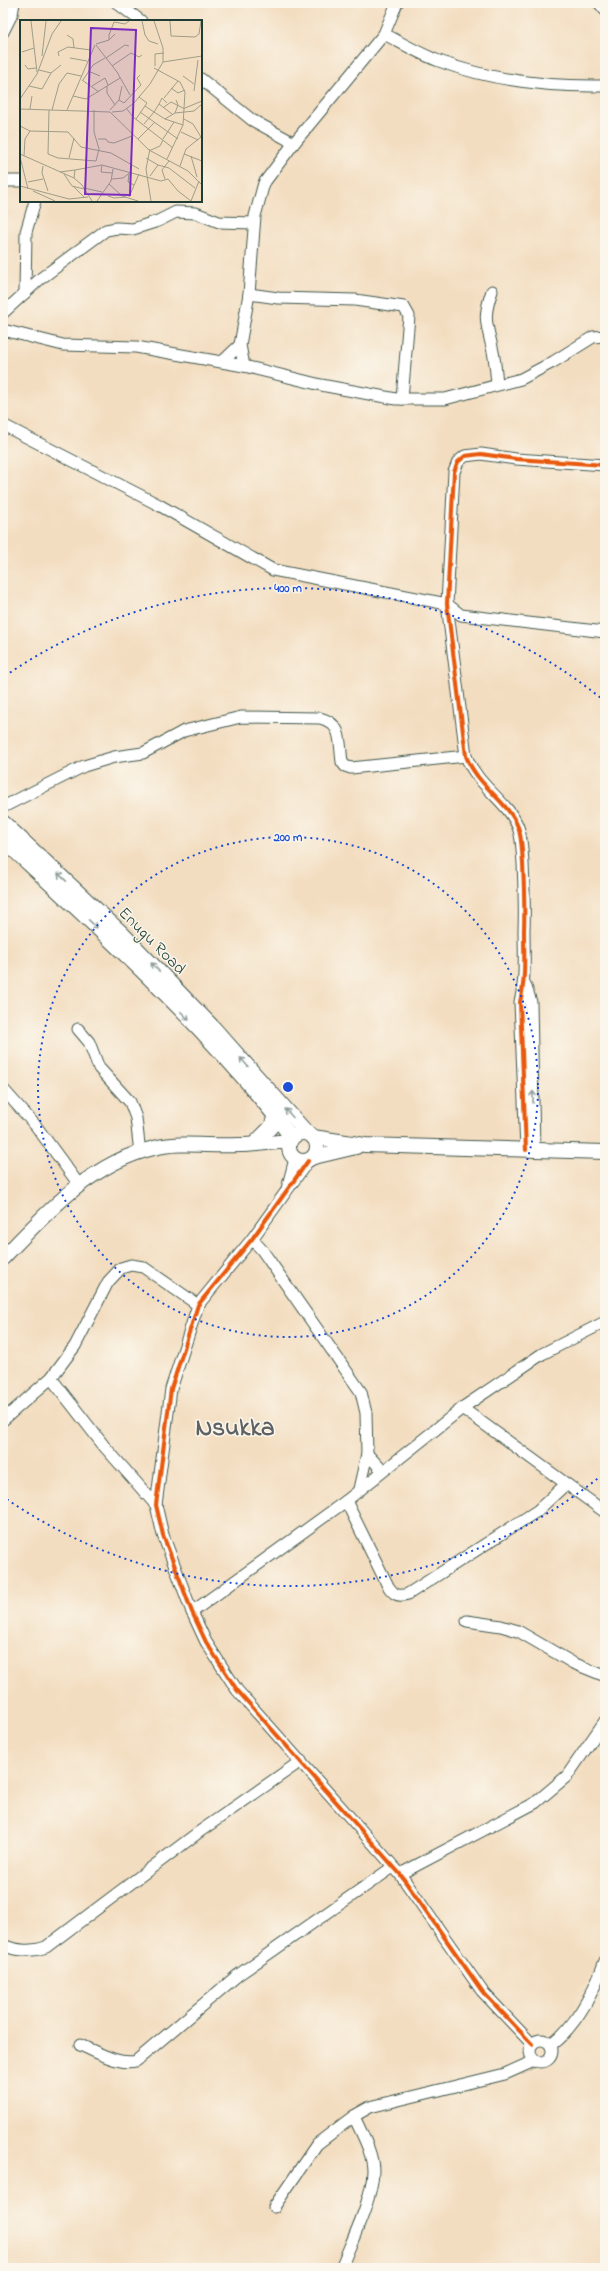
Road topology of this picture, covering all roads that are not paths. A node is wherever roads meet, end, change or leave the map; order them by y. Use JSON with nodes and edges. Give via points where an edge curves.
{"nodes":[{"id":1,"x":14,"y":3,"type":"edge"},
{"id":2,"x":117,"y":3,"type":"edge"},
{"id":3,"x":397,"y":3,"type":"edge"},
{"id":4,"x":599,"y":3,"type":"edge"},
{"id":5,"x":605,"y":10,"type":"edge"},
{"id":6,"x":140,"y":20,"type":"edge"},
{"id":7,"x":3,"y":32,"type":"edge"},
{"id":8,"x":384,"y":34,"type":"junction"},
{"id":9,"x":202,"y":80,"type":"edge"},
{"id":10,"x":605,"y":86,"type":"edge"},
{"id":11,"x":294,"y":143,"type":"junction"},
{"id":12,"x":3,"y":181,"type":"edge"},
{"id":13,"x":20,"y":181,"type":"edge"},
{"id":14,"x":35,"y":202,"type":"edge"},
{"id":15,"x":254,"y":223,"type":"junction"},
{"id":16,"x":492,"y":291,"type":"dead end"},
{"id":17,"x":25,"y":293,"type":"junction"},
{"id":18,"x":249,"y":294,"type":"junction"},
{"id":19,"x":3,"y":313,"type":"edge"},
{"id":20,"x":3,"y":330,"type":"edge"},
{"id":21,"x":605,"y":336,"type":"edge"},
{"id":22,"x":240,"y":345,"type":"junction"},
{"id":23,"x":222,"y":362,"type":"junction"},
{"id":24,"x":244,"y":366,"type":"junction"},
{"id":25,"x":497,"y":384,"type":"junction"},
{"id":26,"x":402,"y":399,"type":"junction"},
{"id":27,"x":3,"y":426,"type":"edge"},
{"id":28,"x":605,"y":465,"type":"edge"},
{"id":29,"x":447,"y":604,"type":"junction"},
{"id":30,"x":461,"y":615,"type":"junction"},
{"id":31,"x":448,"y":622,"type":"junction"},
{"id":32,"x":605,"y":632,"type":"edge"},
{"id":33,"x":466,"y":756,"type":"junction"},
{"id":34,"x":3,"y":807,"type":"edge"},
{"id":35,"x":3,"y":822,"type":"edge"},
{"id":36,"x":3,"y":840,"type":"edge"},
{"id":37,"x":78,"y":1029,"type":"dead end"},
{"id":38,"x":3,"y":1090,"type":"edge"},
{"id":39,"x":275,"y":1116,"type":"junction"},
{"id":40,"x":310,"y":1136,"type":"junction"},
{"id":41,"x":254,"y":1144,"type":"junction"},
{"id":42,"x":364,"y":1145,"type":"junction"},
{"id":43,"x":239,"y":1146,"type":"junction"},
{"id":44,"x":530,"y":1150,"type":"junction"},
{"id":45,"x":298,"y":1152,"type":"junction"},
{"id":46,"x":605,"y":1152,"type":"edge"},
{"id":47,"x":140,"y":1153,"type":"junction"},
{"id":48,"x":80,"y":1186,"type":"junction"},
{"id":49,"x":252,"y":1239,"type":"junction"},
{"id":50,"x":3,"y":1258,"type":"edge"},
{"id":51,"x":198,"y":1305,"type":"junction"},
{"id":52,"x":605,"y":1322,"type":"edge"},
{"id":53,"x":51,"y":1378,"type":"junction"},
{"id":54,"x":462,"y":1408,"type":"junction"},
{"id":55,"x":3,"y":1420,"type":"edge"},
{"id":56,"x":367,"y":1454,"type":"junction"},
{"id":57,"x":382,"y":1470,"type":"junction"},
{"id":58,"x":566,"y":1484,"type":"junction"},
{"id":59,"x":359,"y":1489,"type":"junction"},
{"id":60,"x":346,"y":1501,"type":"junction"},
{"id":61,"x":156,"y":1505,"type":"junction"},
{"id":62,"x":605,"y":1512,"type":"edge"},
{"id":63,"x":192,"y":1612,"type":"junction"},
{"id":64,"x":467,"y":1621,"type":"dead end"},
{"id":65,"x":605,"y":1676,"type":"edge"},
{"id":66,"x":605,"y":1721,"type":"edge"},
{"id":67,"x":301,"y":1761,"type":"junction"},
{"id":68,"x":396,"y":1871,"type":"junction"},
{"id":69,"x":3,"y":1945,"type":"edge"},
{"id":70,"x":605,"y":1961,"type":"edge"},
{"id":71,"x":603,"y":1973,"type":"edge"},
{"id":72,"x":532,"y":2044,"type":"junction"},
{"id":73,"x":80,"y":2045,"type":"dead end"},
{"id":74,"x":551,"y":2045,"type":"junction"},
{"id":75,"x":534,"y":2061,"type":"junction"},
{"id":76,"x":354,"y":2116,"type":"junction"},
{"id":77,"x":274,"y":2207,"type":"dead end"},
{"id":78,"x":341,"y":2268,"type":"edge"}],
"edges":[{"from":1,"to":7,"type":"street","via":[[12,14]]},
{"from":2,"to":6,"type":"street"},
{"from":3,"to":8,"type":"street"},
{"from":4,"to":5,"type":"street"},
{"from":8,"to":10,"type":"street","via":[[439,61],[482,74],[532,84]]},
{"from":8,"to":11,"type":"street"},
{"from":9,"to":11,"type":"street","via":[[252,120]]},
{"from":11,"to":15,"type":"street","via":[[264,183]]},
{"from":12,"to":13,"type":"street"},
{"from":14,"to":17,"type":"street","via":[[26,232]]},
{"from":15,"to":17,"type":"street","via":[[220,222],[196,213],[176,212],[158,221],[133,228],[106,230]]},
{"from":15,"to":18,"type":"street"},
{"from":16,"to":25,"type":"street","via":[[485,319]]},
{"from":17,"to":19,"type":"street"},
{"from":18,"to":22,"type":"street"},
{"from":18,"to":26,"type":"street","via":[[278,298],[355,300],[404,307],[409,316]]},
{"from":20,"to":23,"type":"street","via":[[63,345],[136,346]]},
{"from":21,"to":25,"type":"street","via":[[592,337],[521,379]]},
{"from":22,"to":23,"type":"street"},
{"from":22,"to":24,"type":"street"},
{"from":23,"to":24,"type":"street"},
{"from":24,"to":26,"type":"street","via":[[321,385]]},
{"from":25,"to":26,"type":"street","via":[[445,399]]},
{"from":27,"to":29,"type":"street","via":[[158,505],[273,570]]},
{"from":28,"to":29,"type":"street","via":[[516,460],[481,454],[465,456],[458,462],[454,472]]},
{"from":29,"to":30,"type":"street"},
{"from":29,"to":31,"type":"street"},
{"from":30,"to":31,"type":"street"},
{"from":30,"to":32,"type":"street"},
{"from":31,"to":33,"type":"street"},
{"from":33,"to":34,"type":"street","via":[[351,768],[342,762],[337,729],[330,720],[241,718],[184,731],[143,753],[114,757],[84,766]]},
{"from":33,"to":44,"type":"street","via":[[476,776],[511,815],[518,827],[526,910],[525,983],[531,1002]]},
{"from":40,"to":35,"type":"main road","name":"Enugu Road","one_way":true,"via":[[213,1027],[122,933]]},
{"from":36,"to":39,"type":"main road","one_way":true,"via":[[123,953],[245,1079]]},
{"from":37,"to":47,"type":"street","via":[[89,1042],[99,1068],[130,1102],[136,1118]]},
{"from":38,"to":48,"type":"street","via":[[36,1126]]},
{"from":39,"to":41,"type":"main road","via":[[271,1127]]},
{"from":39,"to":45,"type":"main road"},
{"from":40,"to":42,"type":"main road"},
{"from":40,"to":45,"type":"main road","via":[[300,1134]]},
{"from":40,"to":45,"type":"main road","via":[[317,1146]]},
{"from":41,"to":43,"type":"main road"},
{"from":41,"to":45,"type":"main road"},
{"from":42,"to":44,"type":"main road"},
{"from":42,"to":45,"type":"main road"},
{"from":43,"to":45,"type":"main road"},
{"from":43,"to":47,"type":"main road","via":[[174,1145]]},
{"from":44,"to":46,"type":"main road"},
{"from":45,"to":49,"type":"street","via":[[287,1189]]},
{"from":47,"to":48,"type":"main road","via":[[107,1166]]},
{"from":48,"to":50,"type":"main road","via":[[43,1217]]},
{"from":49,"to":51,"type":"street"},
{"from":49,"to":56,"type":"street","via":[[361,1392],[366,1413]]},
{"from":51,"to":53,"type":"street","via":[[143,1266],[131,1265],[121,1268],[108,1282],[75,1346]]},
{"from":51,"to":61,"type":"street","via":[[171,1389]]},
{"from":52,"to":54,"type":"street","via":[[542,1354]]},
{"from":53,"to":55,"type":"street"},
{"from":53,"to":61,"type":"street","via":[[104,1446]]},
{"from":54,"to":57,"type":"street"},
{"from":54,"to":58,"type":"street"},
{"from":56,"to":57,"type":"street"},
{"from":56,"to":59,"type":"street"},
{"from":57,"to":59,"type":"street"},
{"from":58,"to":60,"type":"street","via":[[537,1511],[408,1594],[400,1596],[393,1594],[388,1586]]},
{"from":58,"to":62,"type":"street"},
{"from":59,"to":60,"type":"street"},
{"from":60,"to":63,"type":"street"},
{"from":61,"to":63,"type":"street","via":[[163,1535]]},
{"from":63,"to":67,"type":"street","via":[[206,1642],[237,1690]]},
{"from":64,"to":65,"type":"street","via":[[518,1631],[573,1663]]},
{"from":66,"to":68,"type":"street","via":[[567,1776],[535,1803]]},
{"from":67,"to":68,"type":"street"},
{"from":67,"to":69,"type":"street","via":[[192,1837],[46,1947],[23,1950]]},
{"from":68,"to":72,"type":"street","via":[[482,1991]]},
{"from":68,"to":73,"type":"street","via":[[238,1975],[136,2061],[119,2061]]},
{"from":70,"to":71,"type":"street"},
{"from":71,"to":74,"type":"street","via":[[576,2019],[563,2036]]},
{"from":72,"to":74,"type":"street","via":[[544,2040]]},
{"from":72,"to":75,"type":"street","via":[[530,2051]]},
{"from":74,"to":75,"type":"street","via":[[552,2055],[549,2060]]},
{"from":75,"to":76,"type":"street","via":[[505,2074],[370,2107]]},
{"from":76,"to":77,"type":"street","via":[[317,2144]]},
{"from":76,"to":78,"type":"street","via":[[369,2151],[373,2171],[368,2196]]}]}
